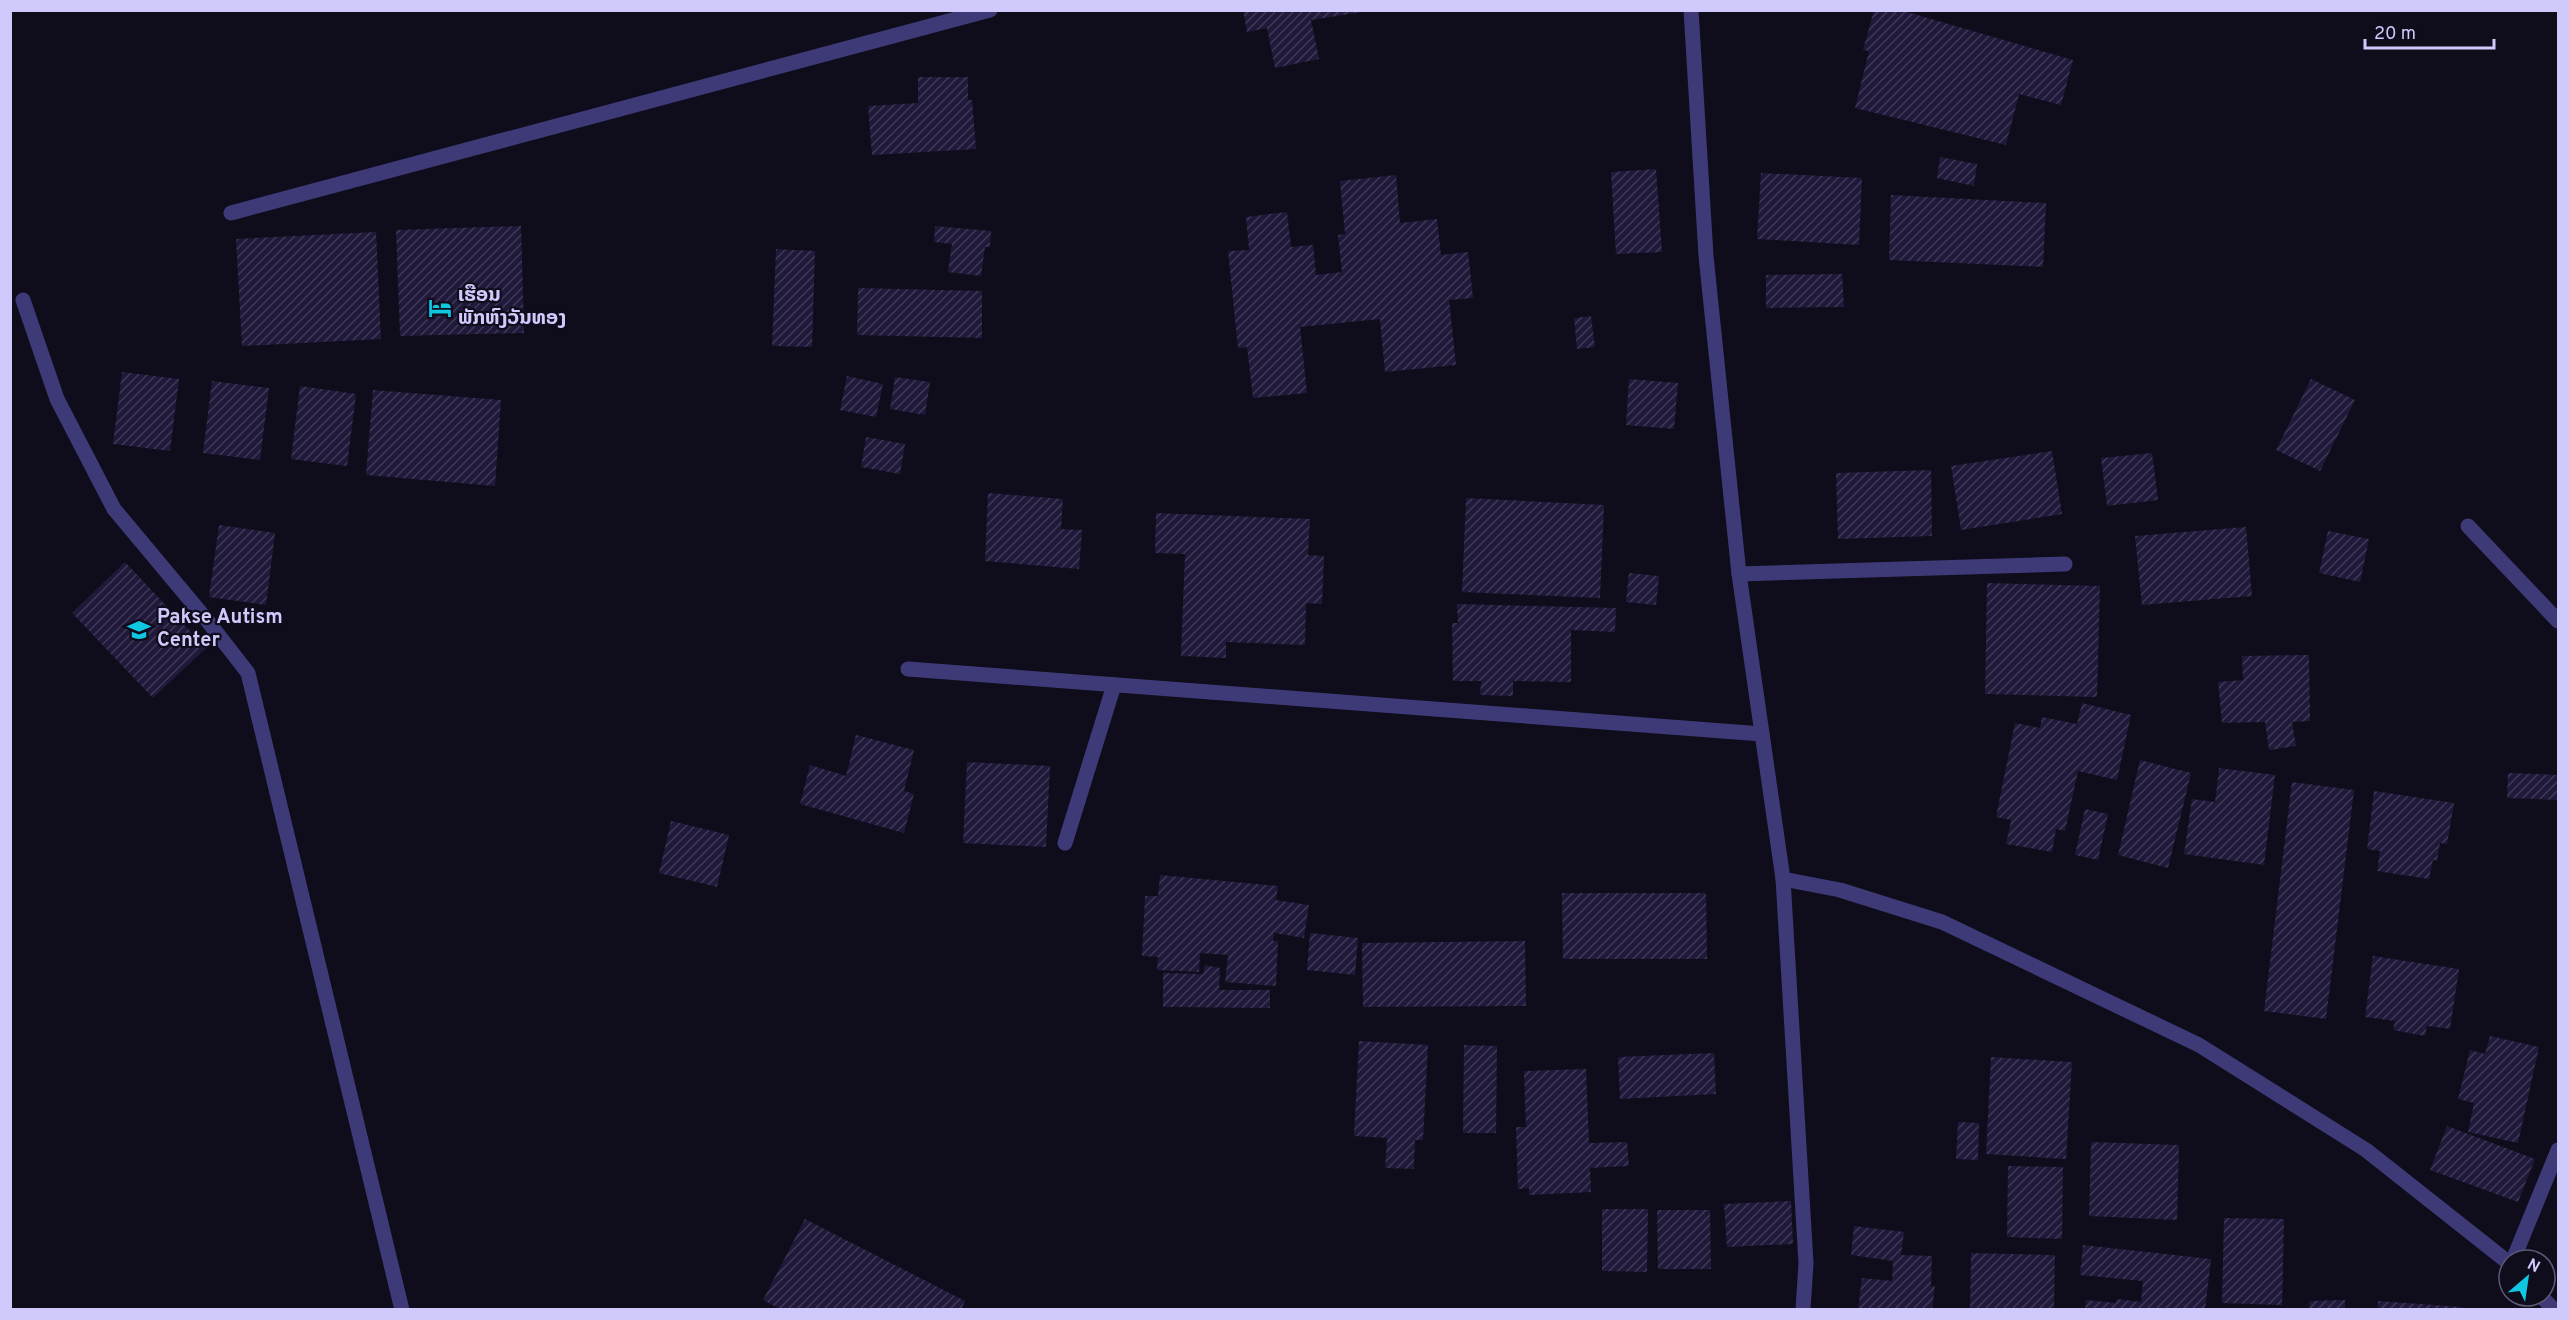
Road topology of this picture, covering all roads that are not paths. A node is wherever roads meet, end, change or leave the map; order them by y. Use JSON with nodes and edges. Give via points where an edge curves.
{"nodes":[{"id":1,"x":990,"y":10,"type":"edge"},
{"id":2,"x":1691,"y":10,"type":"edge"},
{"id":3,"x":231,"y":213,"type":"dead end"},
{"id":4,"x":23,"y":300,"type":"dead end"},
{"id":5,"x":2468,"y":526,"type":"dead end"},
{"id":6,"x":2065,"y":564,"type":"dead end"},
{"id":7,"x":1739,"y":574,"type":"junction"},
{"id":8,"x":2559,"y":621,"type":"edge"},
{"id":9,"x":908,"y":669,"type":"dead end"},
{"id":10,"x":1114,"y":685,"type":"junction"},
{"id":11,"x":1762,"y":734,"type":"junction"},
{"id":12,"x":1065,"y":843,"type":"dead end"},
{"id":13,"x":1783,"y":879,"type":"junction"},
{"id":14,"x":2559,"y":1150,"type":"edge"},
{"id":15,"x":2517,"y":1248,"type":"edge"},
{"id":16,"x":2497,"y":1254,"type":"edge"},
{"id":17,"x":402,"y":1310,"type":"edge"},
{"id":18,"x":1803,"y":1310,"type":"edge"}],
"edges":[{"from":1,"to":3,"type":"street"},
{"from":2,"to":7,"type":"street","via":[[1706,256]]},
{"from":4,"to":17,"type":"street","via":[[57,399],[114,509],[248,673]]},
{"from":5,"to":8,"type":"street"},
{"from":6,"to":7,"type":"street"},
{"from":7,"to":11,"type":"street"},
{"from":9,"to":10,"type":"street"},
{"from":10,"to":11,"type":"street"},
{"from":10,"to":12,"type":"street"},
{"from":11,"to":13,"type":"street"},
{"from":13,"to":16,"type":"street","via":[[1849,893],[1942,922],[2199,1045],[2366,1150]]},
{"from":13,"to":18,"type":"street","via":[[1806,1263]]},
{"from":14,"to":15,"type":"street"}]}
